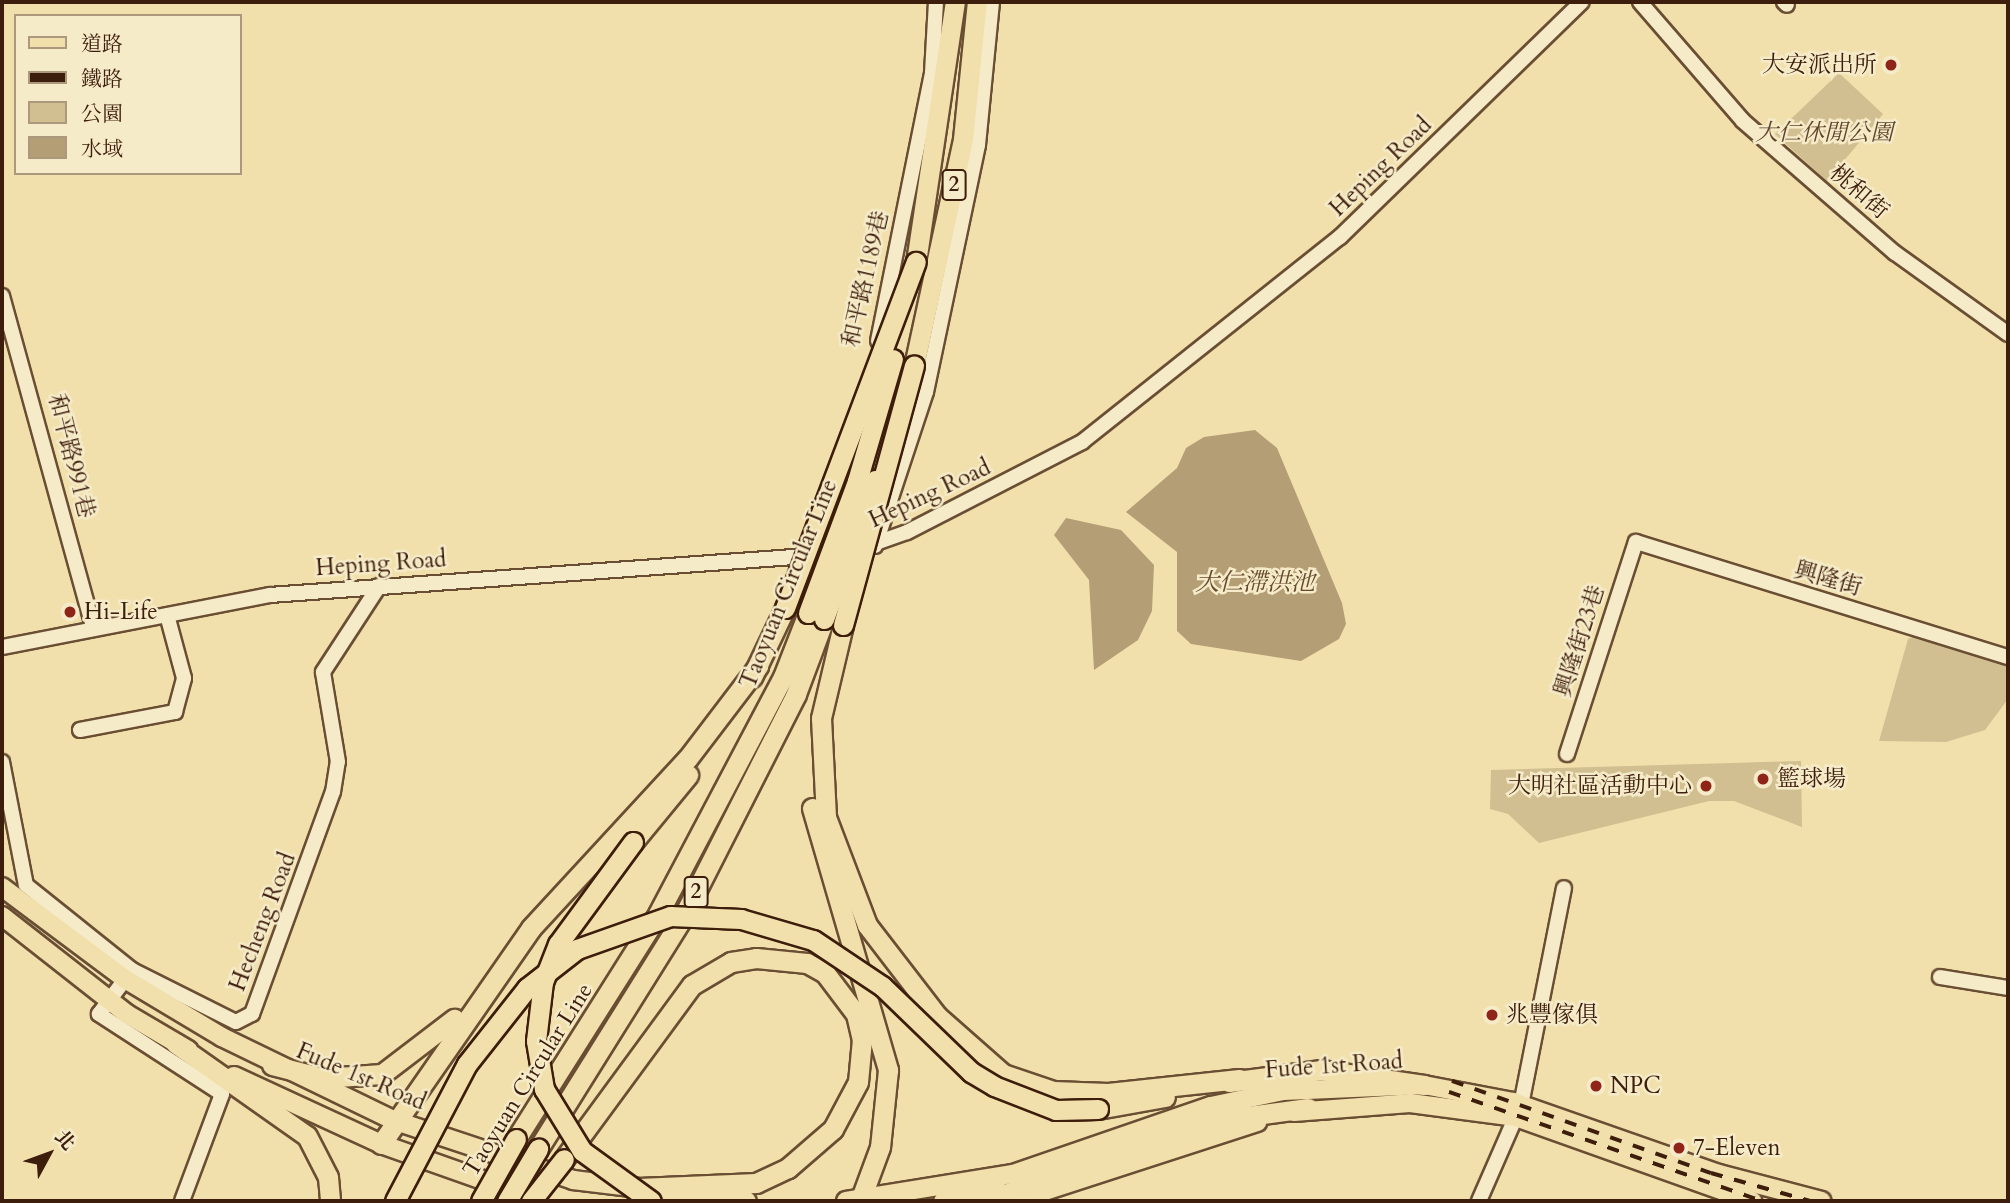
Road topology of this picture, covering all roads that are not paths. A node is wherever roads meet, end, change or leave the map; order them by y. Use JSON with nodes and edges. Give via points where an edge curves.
{"nodes":[{"id":1,"x":936,"y":2,"type":"edge"},
{"id":2,"x":955,"y":2,"type":"edge"},
{"id":3,"x":977,"y":2,"type":"edge"},
{"id":4,"x":992,"y":2,"type":"edge"},
{"id":5,"x":1581,"y":2,"type":"edge"},
{"id":6,"x":1640,"y":2,"type":"edge"},
{"id":7,"x":915,"y":262,"type":"junction"},
{"id":8,"x":2,"y":296,"type":"edge"},
{"id":9,"x":2008,"y":334,"type":"edge"},
{"id":10,"x":914,"y":366,"type":"junction"},
{"id":11,"x":1636,"y":542,"type":"joint"},
{"id":12,"x":875,"y":546,"type":"junction"},
{"id":13,"x":807,"y":559,"type":"junction"},
{"id":14,"x":379,"y":586,"type":"junction"},
{"id":15,"x":167,"y":615,"type":"junction"},
{"id":16,"x":816,"y":616,"type":"junction"},
{"id":17,"x":843,"y":625,"type":"junction"},
{"id":18,"x":94,"y":629,"type":"junction"},
{"id":19,"x":2,"y":647,"type":"edge"},
{"id":20,"x":2008,"y":657,"type":"edge"},
{"id":21,"x":758,"y":666,"type":"junction"},
{"id":22,"x":80,"y":730,"type":"dead end"},
{"id":23,"x":1567,"y":754,"type":"dead end"},
{"id":24,"x":2,"y":762,"type":"edge"},
{"id":25,"x":2,"y":887,"type":"edge"},
{"id":26,"x":1564,"y":888,"type":"dead end"},
{"id":27,"x":2,"y":916,"type":"edge"},
{"id":28,"x":129,"y":974,"type":"junction"},
{"id":29,"x":496,"y":975,"type":"junction"},
{"id":30,"x":1940,"y":977,"type":"dead end"},
{"id":31,"x":2008,"y":988,"type":"edge"},
{"id":32,"x":109,"y":999,"type":"junction"},
{"id":33,"x":175,"y":1043,"type":"junction"},
{"id":34,"x":272,"y":1065,"type":"junction"},
{"id":35,"x":1239,"y":1079,"type":"junction"},
{"id":36,"x":1424,"y":1084,"type":"junction"},
{"id":37,"x":1308,"y":1108,"type":"junction"},
{"id":38,"x":1518,"y":1111,"type":"junction"},
{"id":39,"x":393,"y":1119,"type":"junction"},
{"id":40,"x":381,"y":1144,"type":"junction"},
{"id":41,"x":645,"y":1195,"type":"edge"},
{"id":42,"x":1016,"y":1195,"type":"edge"},
{"id":43,"x":886,"y":1199,"type":"edge"},
{"id":44,"x":182,"y":1201,"type":"edge"},
{"id":45,"x":330,"y":1201,"type":"edge"},
{"id":46,"x":395,"y":1201,"type":"edge"},
{"id":47,"x":481,"y":1201,"type":"edge"},
{"id":48,"x":507,"y":1201,"type":"edge"},
{"id":49,"x":531,"y":1201,"type":"edge"},
{"id":50,"x":541,"y":1201,"type":"edge"},
{"id":51,"x":747,"y":1201,"type":"edge"},
{"id":52,"x":846,"y":1201,"type":"edge"},
{"id":53,"x":860,"y":1201,"type":"edge"},
{"id":54,"x":943,"y":1201,"type":"edge"},
{"id":55,"x":986,"y":1201,"type":"edge"},
{"id":56,"x":1479,"y":1201,"type":"edge"},
{"id":57,"x":1752,"y":1201,"type":"edge"},
{"id":58,"x":1822,"y":1201,"type":"edge"}],
"edges":[{"from":1,"to":13,"type":"street","name":"和平路1189巷","via":[[932,73],[881,333]]},
{"from":2,"to":7,"type":"highway","name":"Taoyuan Circular Line","number":"2"},
{"from":3,"to":10,"type":"highway","name":"Taoyuan Circular Line","number":"2","via":[[963,139]]},
{"from":4,"to":12,"type":"street","via":[[978,145],[929,379]]},
{"from":5,"to":12,"type":"street","name":"Heping Road","via":[[1340,237],[1082,442]]},
{"from":6,"to":9,"type":"street","name":"桃和街","via":[[1743,121],[1895,253]]},
{"from":7,"to":16,"type":"highway","name":"Taoyuan Circular Line","number":"2","bridge":true},
{"from":7,"to":21,"type":"highway","bridge":true,"via":[[785,608]]},
{"from":8,"to":18,"type":"street","name":"和平路991巷"},
{"from":10,"to":16,"type":"highway","name":"Taoyuan Circular Line","number":"2","bridge":true},
{"from":10,"to":17,"type":"highway","bridge":true},
{"from":11,"to":20,"type":"street","name":"興隆街"},
{"from":11,"to":23,"type":"street","name":"興隆街23巷"},
{"from":12,"to":13,"type":"street","name":"Heping Road"},
{"from":13,"to":14,"type":"street","name":"Heping Road"},
{"from":14,"to":15,"type":"street","name":"Heping Road","via":[[270,596]]},
{"from":14,"to":28,"type":"street","name":"Hecheng Road","via":[[323,672],[338,762],[333,792],[252,1014],[236,1022]]},
{"from":15,"to":18,"type":"street","name":"Heping Road"},
{"from":15,"to":22,"type":"street","via":[[184,678],[175,712]]},
{"from":16,"to":47,"type":"highway","name":"Taoyuan Circular Line","number":"2","bridge":true,"via":[[658,914]]},
{"from":16,"to":48,"type":"highway","name":"Taoyuan Circular Line","number":"2","bridge":true,"via":[[796,694],[684,915]]},
{"from":17,"to":35,"type":"highway","via":[[821,718],[826,817],[867,925],[937,1016],[1003,1074],[1053,1091],[1108,1093]]},
{"from":17,"to":53,"type":"highway","via":[[817,692],[809,764],[821,852],[878,1020],[888,1070],[880,1147]]},
{"from":18,"to":19,"type":"street","name":"Heping Road"},
{"from":21,"to":29,"type":"highway","via":[[688,758],[582,869]]},
{"from":21,"to":41,"type":"highway","bridge":true,"via":[[720,736],[633,842],[558,944],[543,982],[536,1041],[544,1089],[582,1151]]},
{"from":24,"to":28,"type":"street","via":[[26,885]]},
{"from":25,"to":28,"type":"main road","name":"Fude 1st Road"},
{"from":26,"to":38,"type":"street"},
{"from":27,"to":32,"type":"main road"},
{"from":28,"to":32,"type":"street"},
{"from":28,"to":34,"type":"main road","name":"Fude 1st Road"},
{"from":29,"to":34,"type":"highway","via":[[428,1043],[382,1074],[323,1078]]},
{"from":29,"to":39,"type":"highway"},
{"from":30,"to":31,"type":"street"},
{"from":32,"to":33,"type":"main road"},
{"from":32,"to":44,"type":"street","via":[[99,1014],[222,1094]]},
{"from":33,"to":40,"type":"main road"},
{"from":33,"to":45,"type":"highway","via":[[307,1136],[328,1177]]},
{"from":34,"to":39,"type":"main road","name":"Fude 1st Road"},
{"from":35,"to":36,"type":"highway","via":[[1321,1070]]},
{"from":35,"to":46,"type":"highway","bridge":true,"via":[[1098,1109],[1056,1110],[971,1072],[883,986],[813,940],[741,919],[670,916],[577,949],[527,988],[467,1064]]},
{"from":36,"to":38,"type":"main road","name":"Fude 1st Road"},
{"from":36,"to":43,"type":"main road","name":"Fude 1st Road","via":[[1283,1091],[1199,1110],[1013,1174]]},
{"from":37,"to":38,"type":"main road","name":"Fude 1st Road","via":[[1410,1104]]},
{"from":37,"to":42,"type":"main road","name":"Fude 1st Road"},
{"from":37,"to":42,"type":"highway","via":[[1217,1119]]},
{"from":38,"to":56,"type":"street"},
{"from":38,"to":57,"type":"main road","name":"Fude 1st Road"},
{"from":38,"to":58,"type":"main road","name":"Fude 1st Road"},
{"from":39,"to":40,"type":"highway"},
{"from":39,"to":41,"type":"main road","name":"Fude 1st Road","via":[[573,1180]]},
{"from":40,"to":50,"type":"main road"},
{"from":41,"to":49,"type":"highway","bridge":true,"via":[[756,1183],[788,1168],[833,1129],[858,1082],[862,1039],[856,1014],[825,974],[807,962],[757,958],[731,962],[692,985]]},
{"from":41,"to":51,"type":"main road","name":"Fude 1st Road"},
{"from":42,"to":54,"type":"highway"},
{"from":42,"to":55,"type":"highway"},
{"from":43,"to":53,"type":"main road","name":"Fude 1st Road"},
{"from":52,"to":53,"type":"main road","name":"Fude 1st Road"}]}
